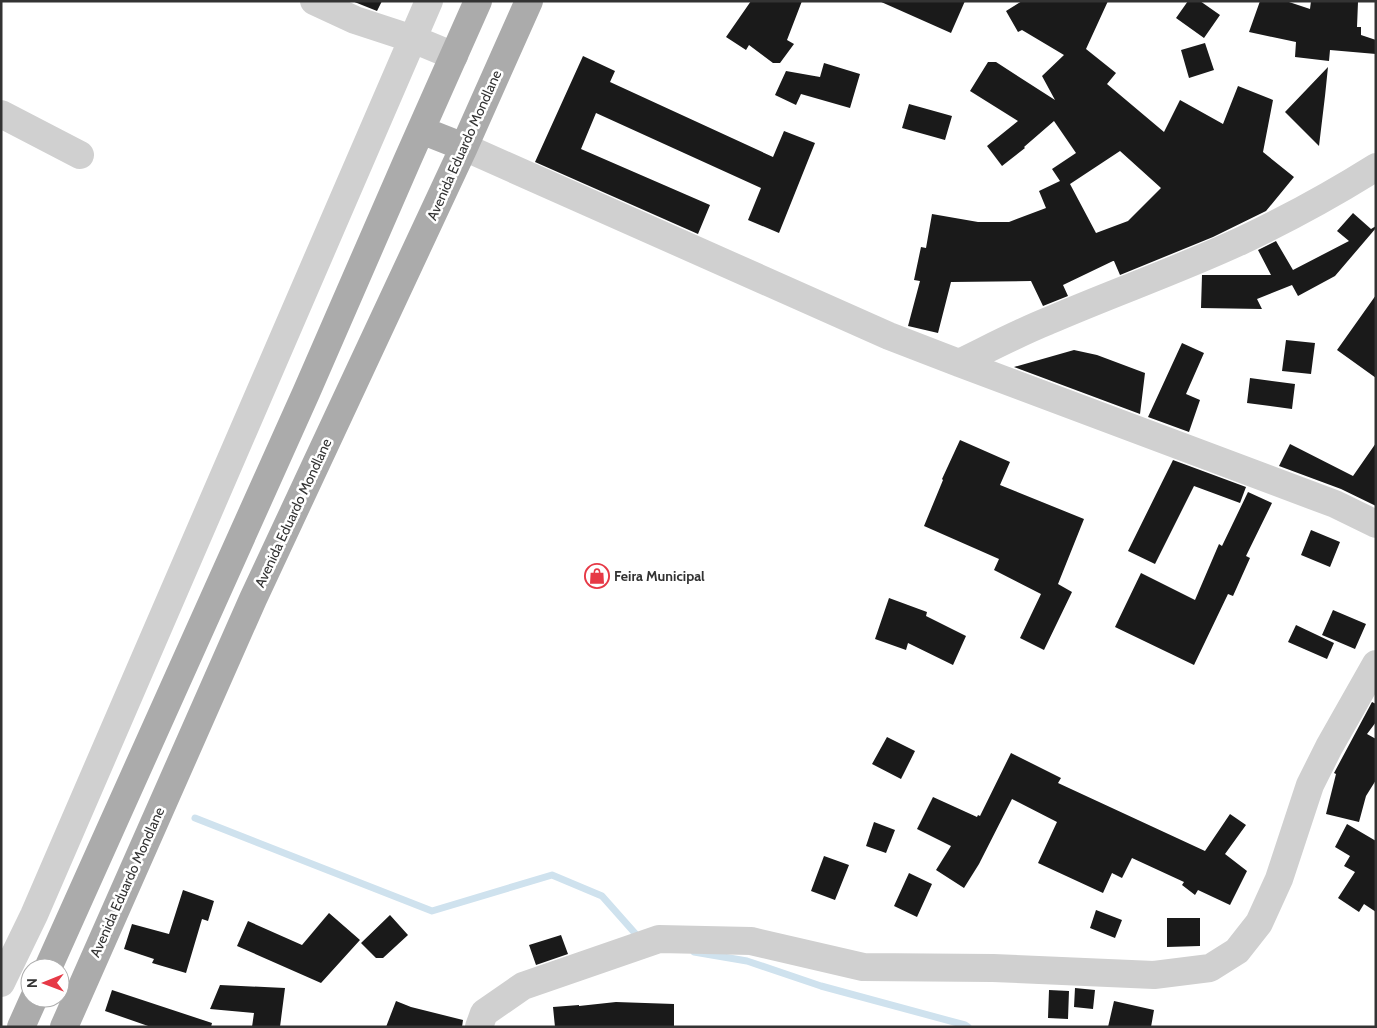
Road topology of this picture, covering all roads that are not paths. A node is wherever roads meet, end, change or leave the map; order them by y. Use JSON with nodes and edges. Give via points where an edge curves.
{"nodes":[{"id":1,"x":314,"y":1,"type":"edge"},
{"id":2,"x":429,"y":1,"type":"edge"},
{"id":3,"x":478,"y":1,"type":"edge"},
{"id":4,"x":528,"y":1,"type":"edge"},
{"id":5,"x":413,"y":39,"type":"junction"},
{"id":6,"x":454,"y":56,"type":"junction"},
{"id":7,"x":1,"y":114,"type":"edge"},
{"id":8,"x":420,"y":130,"type":"junction"},
{"id":9,"x":464,"y":148,"type":"junction"},
{"id":10,"x":80,"y":155,"type":"dead end"},
{"id":11,"x":1376,"y":167,"type":"edge"},
{"id":12,"x":959,"y":363,"type":"junction"},
{"id":13,"x":1376,"y":524,"type":"edge"},
{"id":14,"x":1376,"y":664,"type":"edge"},
{"id":15,"x":52,"y":958,"type":"edge"},
{"id":16,"x":1,"y":983,"type":"edge"},
{"id":17,"x":30,"y":1008,"type":"edge"},
{"id":18,"x":21,"y":1027,"type":"edge"},
{"id":19,"x":64,"y":1027,"type":"edge"},
{"id":20,"x":479,"y":1027,"type":"edge"}],
"edges":[{"from":1,"to":5,"type":"street","via":[[355,20]]},
{"from":2,"to":5,"type":"street"},
{"from":3,"to":6,"type":"main road"},
{"from":4,"to":9,"type":"main road","name":"Avenida Eduardo Mondlane"},
{"from":5,"to":6,"type":"street"},
{"from":5,"to":16,"type":"street","via":[[34,915]]},
{"from":6,"to":8,"type":"main road"},
{"from":7,"to":10,"type":"street"},
{"from":8,"to":9,"type":"main road"},
{"from":8,"to":15,"type":"main road"},
{"from":9,"to":12,"type":"street","via":[[889,336]]},
{"from":9,"to":19,"type":"main road","name":"Avenida Eduardo Mondlane","via":[[253,599]]},
{"from":11,"to":12,"type":"street","via":[[1335,193],[1242,241],[1047,321]]},
{"from":12,"to":13,"type":"street","via":[[1335,504]]},
{"from":14,"to":20,"type":"street","via":[[1310,785],[1279,879],[1259,924],[1238,951],[1210,968],[1154,975],[863,966],[751,941],[658,939],[523,986],[484,1014]]},
{"from":17,"to":18,"type":"main road"}]}
